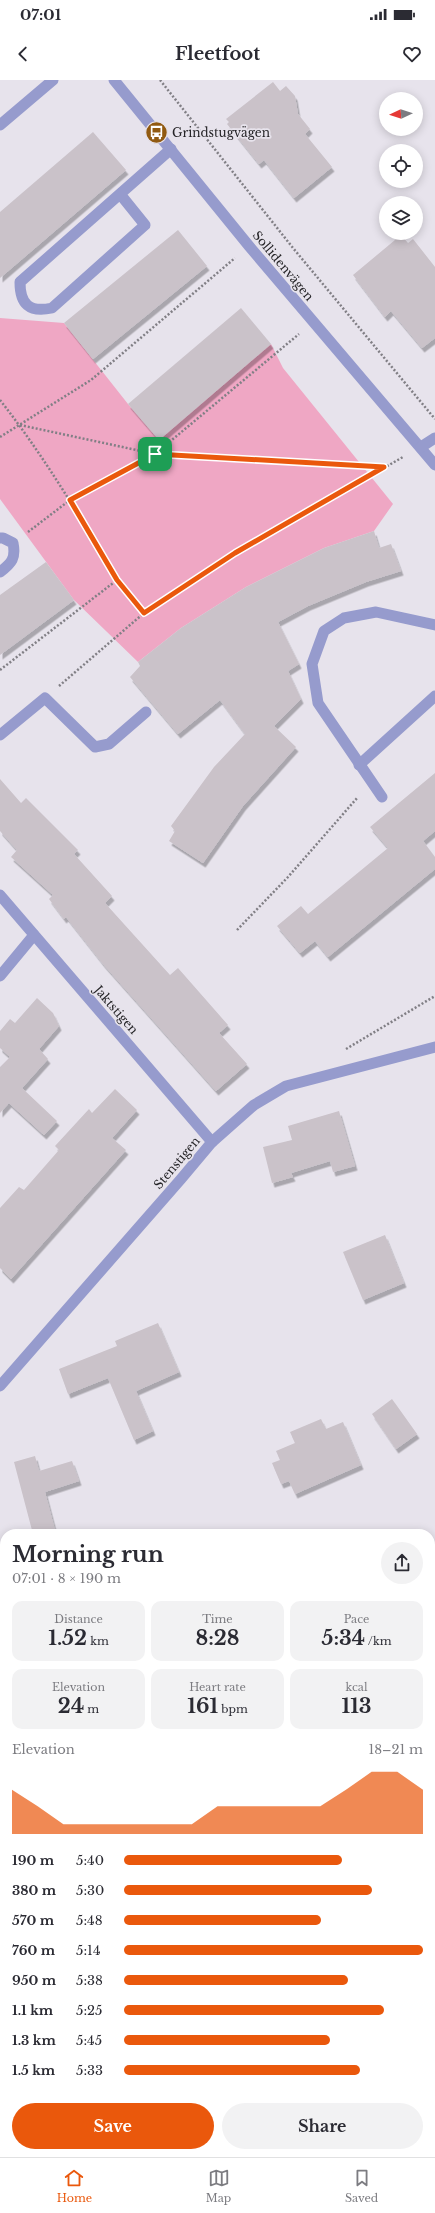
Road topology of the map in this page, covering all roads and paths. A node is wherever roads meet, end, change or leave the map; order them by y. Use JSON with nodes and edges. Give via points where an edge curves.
{"nodes":[{"id":1,"x":53,"y":80,"type":"edge"},
{"id":2,"x":114,"y":80,"type":"edge"},
{"id":3,"x":160,"y":80,"type":"edge"},
{"id":4,"x":0,"y":125,"type":"edge"},
{"id":5,"x":171,"y":149,"type":"junction"},
{"id":6,"x":120,"y":194,"type":"junction"},
{"id":7,"x":249,"y":246,"type":"junction"},
{"id":8,"x":313,"y":323,"type":"junction"},
{"id":9,"x":0,"y":400,"type":"edge"},
{"id":10,"x":435,"y":419,"type":"edge"},
{"id":11,"x":20,"y":425,"type":"junction"},
{"id":12,"x":0,"y":437,"type":"edge"},
{"id":13,"x":435,"y":438,"type":"edge"},
{"id":14,"x":421,"y":447,"type":"junction"},
{"id":15,"x":155,"y":454,"type":"junction"},
{"id":16,"x":435,"y":465,"type":"edge"},
{"id":17,"x":384,"y":467,"type":"junction"},
{"id":18,"x":70,"y":500,"type":"junction"},
{"id":19,"x":0,"y":538,"type":"edge"},
{"id":20,"x":13,"y":543,"type":"junction"},
{"id":21,"x":0,"y":572,"type":"edge"},
{"id":22,"x":117,"y":580,"type":"junction"},
{"id":23,"x":144,"y":613,"type":"junction"},
{"id":24,"x":435,"y":625,"type":"edge"},
{"id":25,"x":0,"y":670,"type":"edge"},
{"id":26,"x":435,"y":696,"type":"edge"},
{"id":27,"x":45,"y":698,"type":"junction"},
{"id":28,"x":146,"y":712,"type":"dead end"},
{"id":29,"x":0,"y":735,"type":"edge"},
{"id":30,"x":359,"y":765,"type":"junction"},
{"id":31,"x":371,"y":783,"type":"junction"},
{"id":32,"x":382,"y":797,"type":"dead end"},
{"id":33,"x":0,"y":895,"type":"edge"},
{"id":34,"x":237,"y":930,"type":"dead end"},
{"id":35,"x":34,"y":935,"type":"junction"},
{"id":36,"x":0,"y":976,"type":"edge"},
{"id":37,"x":435,"y":996,"type":"edge"},
{"id":38,"x":435,"y":1047,"type":"edge"},
{"id":39,"x":345,"y":1050,"type":"dead end"},
{"id":40,"x":212,"y":1142,"type":"junction"},
{"id":41,"x":0,"y":1386,"type":"edge"}],
"edges":[{"from":1,"to":4,"type":"street"},
{"from":2,"to":5,"type":"street","name":"Sollidenvägen"},
{"from":3,"to":10,"type":"path","via":[[293,248]]},
{"from":5,"to":6,"type":"street"},
{"from":5,"to":7,"type":"street","name":"Sollidenvägen"},
{"from":6,"to":6,"type":"street","via":[[145,225],[52,308],[40,311],[28,306],[20,296],[20,282]]},
{"from":7,"to":8,"type":"street","name":"Sollidenvägen"},
{"from":7,"to":11,"type":"path","via":[[91,380]]},
{"from":8,"to":14,"type":"street","name":"Sollidenvägen"},
{"from":8,"to":15,"type":"path"},
{"from":9,"to":11,"type":"path"},
{"from":11,"to":12,"type":"path"},
{"from":11,"to":15,"type":"path"},
{"from":11,"to":18,"type":"path"},
{"from":13,"to":14,"type":"street"},
{"from":14,"to":16,"type":"street","name":"Sollidenvägen"},
{"from":14,"to":17,"type":"path"},
{"from":15,"to":17,"type":"path"},
{"from":15,"to":18,"type":"path"},
{"from":17,"to":23,"type":"path","via":[[235,553]]},
{"from":18,"to":20,"type":"path"},
{"from":18,"to":22,"type":"path"},
{"from":19,"to":20,"type":"street"},
{"from":20,"to":21,"type":"street","via":[[15,554],[12,563]]},
{"from":22,"to":23,"type":"path"},
{"from":22,"to":25,"type":"path"},
{"from":23,"to":27,"type":"path"},
{"from":24,"to":30,"type":"street","via":[[376,612],[344,618],[324,632],[312,664],[318,703]]},
{"from":26,"to":30,"type":"street"},
{"from":27,"to":28,"type":"street","via":[[95,746],[109,744]]},
{"from":27,"to":29,"type":"street"},
{"from":30,"to":31,"type":"street"},
{"from":31,"to":32,"type":"street"},
{"from":31,"to":34,"type":"path"},
{"from":33,"to":35,"type":"street","name":"Jaktstigen"},
{"from":35,"to":36,"type":"street"},
{"from":35,"to":40,"type":"street","name":"Jaktstigen"},
{"from":37,"to":39,"type":"path"},
{"from":38,"to":40,"type":"street","name":"Stenstigen","via":[[286,1086],[254,1105]]},
{"from":40,"to":41,"type":"street","name":"Stenstigen"}]}
